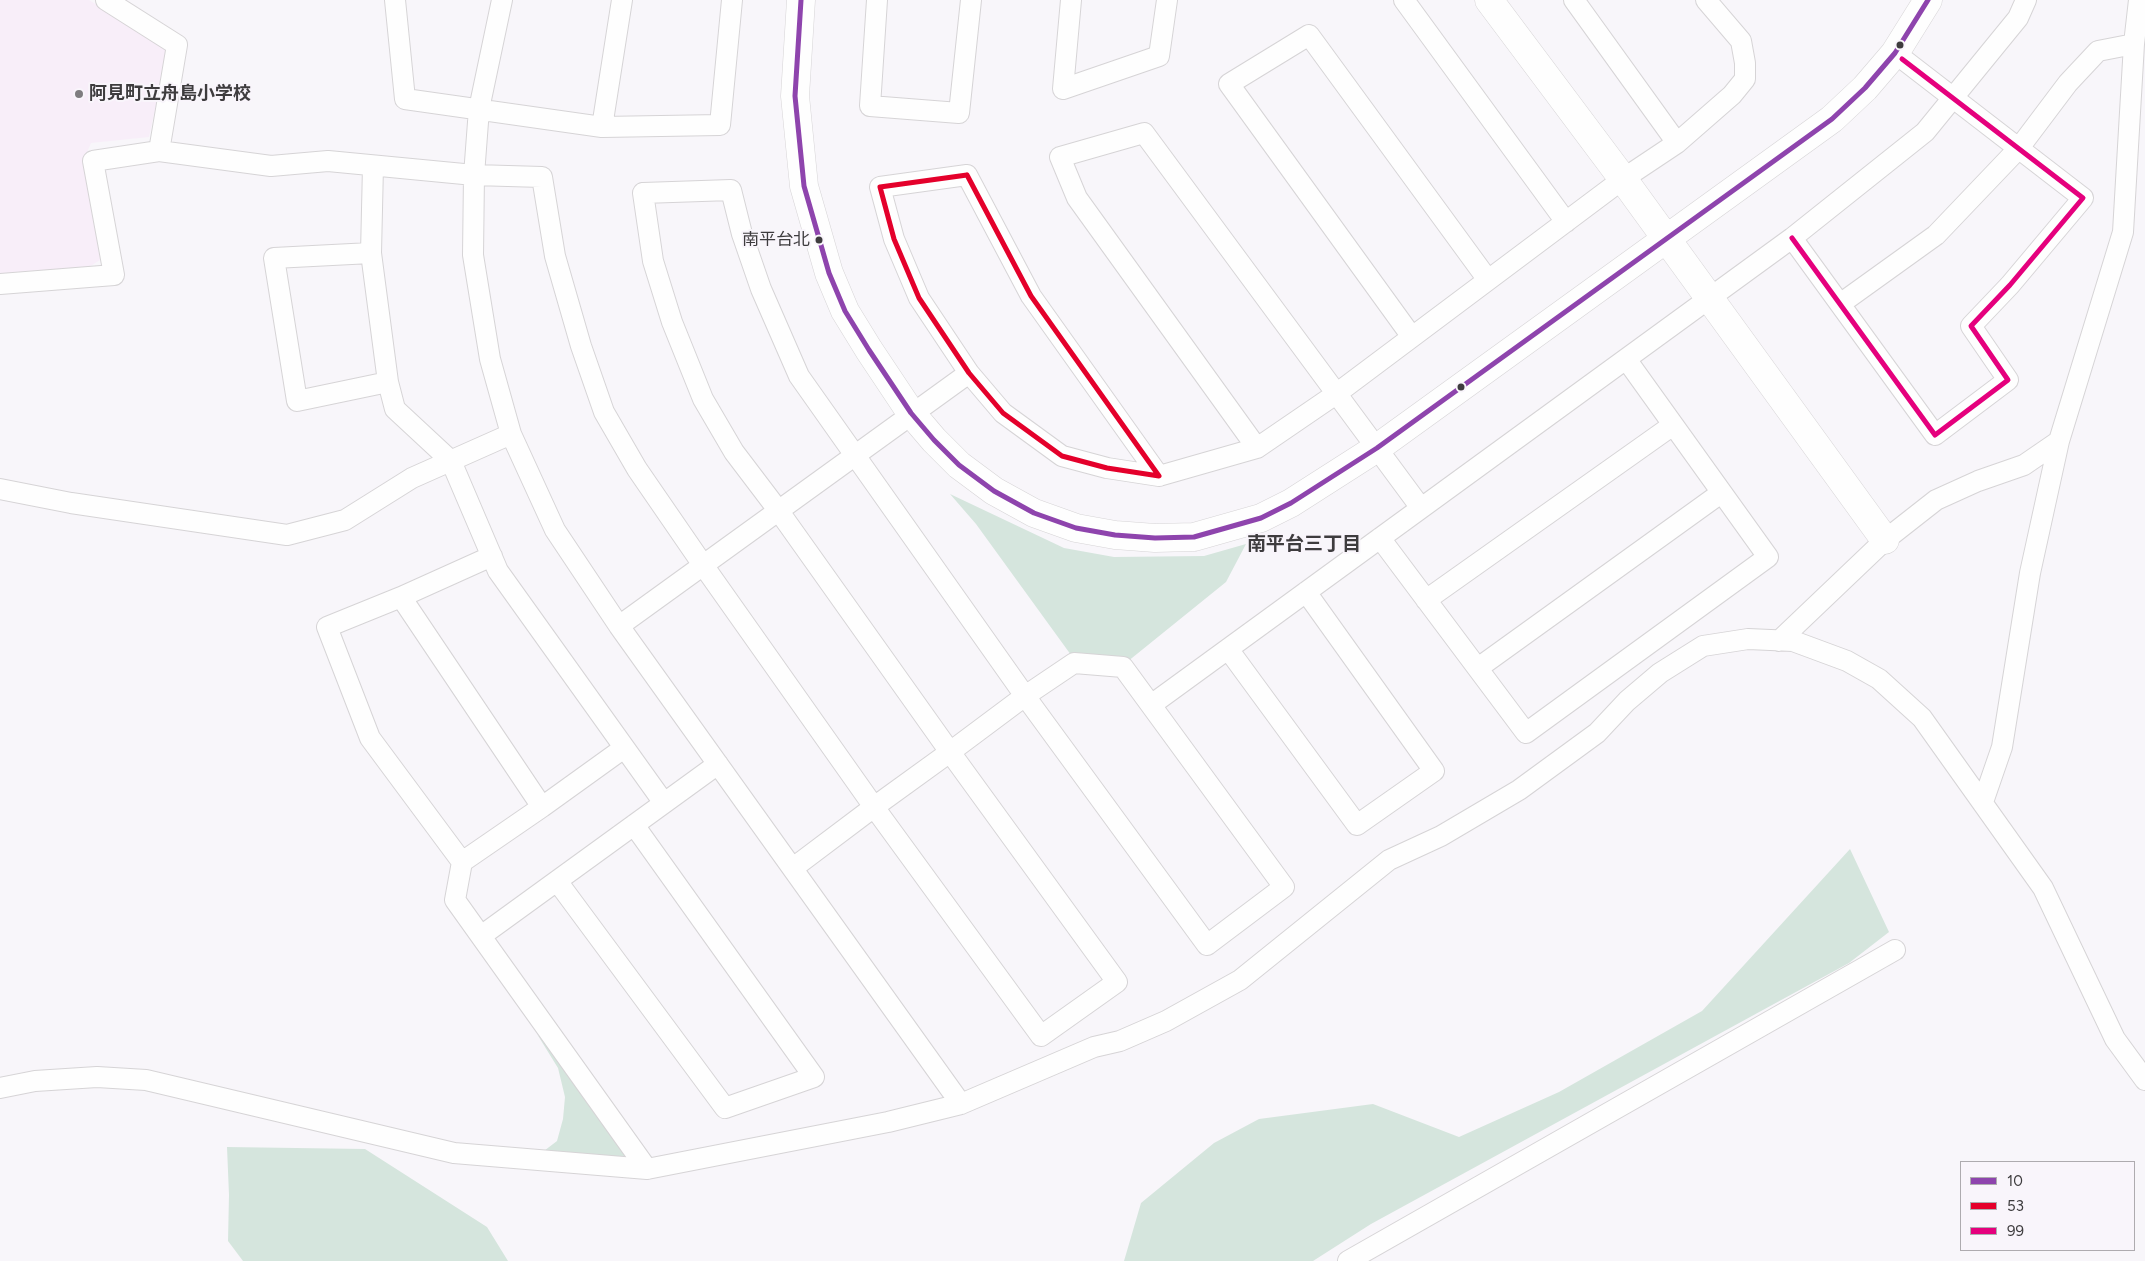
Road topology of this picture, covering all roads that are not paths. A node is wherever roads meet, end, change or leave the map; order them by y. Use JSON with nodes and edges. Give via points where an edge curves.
{"nodes":[{"id":1,"x":106,"y":0,"type":"edge"},
{"id":2,"x":395,"y":0,"type":"edge"},
{"id":3,"x":502,"y":0,"type":"edge"},
{"id":4,"x":622,"y":0,"type":"edge"},
{"id":5,"x":732,"y":0,"type":"edge"},
{"id":6,"x":801,"y":0,"type":"edge"},
{"id":7,"x":877,"y":0,"type":"edge"},
{"id":8,"x":971,"y":0,"type":"edge"},
{"id":9,"x":1071,"y":0,"type":"edge"},
{"id":10,"x":1167,"y":0,"type":"edge"},
{"id":11,"x":1404,"y":0,"type":"edge"},
{"id":12,"x":1490,"y":0,"type":"edge"},
{"id":13,"x":1574,"y":0,"type":"edge"},
{"id":14,"x":1706,"y":0,"type":"edge"},
{"id":15,"x":1928,"y":0,"type":"edge"},
{"id":16,"x":2026,"y":0,"type":"edge"},
{"id":17,"x":2139,"y":0,"type":"edge"},
{"id":18,"x":2134,"y":44,"type":"junction"},
{"id":19,"x":1895,"y":53,"type":"junction"},
{"id":20,"x":1953,"y":98,"type":"junction"},
{"id":21,"x":479,"y":109,"type":"junction"},
{"id":22,"x":602,"y":127,"type":"junction"},
{"id":23,"x":1676,"y":143,"type":"junction"},
{"id":24,"x":2019,"y":148,"type":"junction"},
{"id":25,"x":158,"y":151,"type":"junction"},
{"id":26,"x":373,"y":166,"type":"junction"},
{"id":27,"x":474,"y":176,"type":"junction"},
{"id":28,"x":1623,"y":179,"type":"junction"},
{"id":29,"x":1566,"y":222,"type":"junction"},
{"id":30,"x":1792,"y":238,"type":"junction"},
{"id":31,"x":1667,"y":240,"type":"junction"},
{"id":32,"x":372,"y":253,"type":"junction"},
{"id":33,"x":1488,"y":280,"type":"junction"},
{"id":34,"x":0,"y":284,"type":"edge"},
{"id":35,"x":1709,"y":298,"type":"junction"},
{"id":36,"x":1840,"y":304,"type":"junction"},
{"id":37,"x":1412,"y":337,"type":"junction"},
{"id":38,"x":1626,"y":359,"type":"junction"},
{"id":39,"x":968,"y":373,"type":"junction"},
{"id":40,"x":388,"y":382,"type":"junction"},
{"id":41,"x":1336,"y":394,"type":"junction"},
{"id":42,"x":911,"y":413,"type":"junction"},
{"id":43,"x":1673,"y":425,"type":"junction"},
{"id":44,"x":512,"y":434,"type":"junction"},
{"id":45,"x":2059,"y":440,"type":"junction"},
{"id":46,"x":1257,"y":448,"type":"junction"},
{"id":47,"x":1376,"y":448,"type":"junction"},
{"id":48,"x":855,"y":454,"type":"junction"},
{"id":49,"x":451,"y":461,"type":"junction"},
{"id":50,"x":1159,"y":476,"type":"junction"},
{"id":51,"x":0,"y":488,"type":"edge"},
{"id":52,"x":1721,"y":492,"type":"junction"},
{"id":53,"x":1421,"y":508,"type":"junction"},
{"id":54,"x":778,"y":510,"type":"junction"},
{"id":55,"x":1380,"y":538,"type":"junction"},
{"id":56,"x":1885,"y":540,"type":"junction"},
{"id":57,"x":492,"y":556,"type":"junction"},
{"id":58,"x":703,"y":565,"type":"junction"},
{"id":59,"x":1306,"y":592,"type":"junction"},
{"id":60,"x":401,"y":597,"type":"junction"},
{"id":61,"x":1426,"y":600,"type":"junction"},
{"id":62,"x":619,"y":626,"type":"junction"},
{"id":63,"x":1779,"y":641,"type":"junction"},
{"id":64,"x":1228,"y":649,"type":"junction"},
{"id":65,"x":1478,"y":668,"type":"junction"},
{"id":66,"x":1025,"y":696,"type":"junction"},
{"id":67,"x":1151,"y":706,"type":"junction"},
{"id":68,"x":624,"y":748,"type":"junction"},
{"id":69,"x":950,"y":752,"type":"junction"},
{"id":70,"x":718,"y":764,"type":"junction"},
{"id":71,"x":1983,"y":802,"type":"junction"},
{"id":72,"x":664,"y":803,"type":"junction"},
{"id":73,"x":542,"y":807,"type":"junction"},
{"id":74,"x":874,"y":808,"type":"junction"},
{"id":75,"x":634,"y":825,"type":"junction"},
{"id":76,"x":462,"y":862,"type":"junction"},
{"id":77,"x":793,"y":868,"type":"junction"},
{"id":78,"x":556,"y":881,"type":"junction"},
{"id":79,"x":480,"y":936,"type":"junction"},
{"id":80,"x":1895,"y":950,"type":"dead end"},
{"id":81,"x":2145,"y":1080,"type":"edge"},
{"id":82,"x":0,"y":1088,"type":"edge"},
{"id":83,"x":961,"y":1104,"type":"junction"},
{"id":84,"x":646,"y":1169,"type":"junction"},
{"id":85,"x":1348,"y":1261,"type":"edge"}],
"edges":[{"from":1,"to":25,"type":"street","via":[[176,45]]},
{"from":2,"to":21,"type":"street","via":[[405,99]]},
{"from":3,"to":21,"type":"street"},
{"from":4,"to":22,"type":"street"},
{"from":5,"to":22,"type":"street","via":[[720,125]]},
{"from":6,"to":42,"type":"street","via":[[795,96],[804,186],[814,227],[845,311]]},
{"from":7,"to":8,"type":"street","via":[[870,106],[959,113]]},
{"from":9,"to":10,"type":"street","via":[[1063,89],[1159,56]]},
{"from":11,"to":29,"type":"street"},
{"from":12,"to":28,"type":"street"},
{"from":13,"to":23,"type":"street"},
{"from":14,"to":23,"type":"street","via":[[1741,41],[1744,79],[1732,95]]},
{"from":15,"to":19,"type":"street"},
{"from":16,"to":20,"type":"street","via":[[2018,18]]},
{"from":17,"to":18,"type":"street"},
{"from":18,"to":24,"type":"street","via":[[2098,51],[2068,83]]},
{"from":18,"to":45,"type":"street","via":[[2123,232]]},
{"from":19,"to":20,"type":"street"},
{"from":19,"to":31,"type":"street","via":[[1865,88],[1832,118]]},
{"from":20,"to":24,"type":"street"},
{"from":20,"to":30,"type":"street","via":[[1925,132]]},
{"from":21,"to":22,"type":"street"},
{"from":21,"to":27,"type":"street"},
{"from":23,"to":28,"type":"street"},
{"from":24,"to":36,"type":"street","via":[[1936,235]]},
{"from":24,"to":36,"type":"street","via":[[2083,198],[1971,326],[2008,380],[1935,435]]},
{"from":25,"to":26,"type":"street","via":[[271,166],[328,161]]},
{"from":25,"to":34,"type":"street","via":[[93,161],[114,275]]},
{"from":26,"to":27,"type":"street"},
{"from":26,"to":32,"type":"street"},
{"from":27,"to":44,"type":"street","via":[[473,255],[490,359]]},
{"from":27,"to":58,"type":"street","via":[[542,177],[555,256],[580,346],[604,412],[637,469]]},
{"from":28,"to":29,"type":"street"},
{"from":28,"to":31,"type":"street"},
{"from":29,"to":33,"type":"street"},
{"from":30,"to":35,"type":"street"},
{"from":30,"to":36,"type":"street"},
{"from":31,"to":35,"type":"street"},
{"from":31,"to":47,"type":"street"},
{"from":32,"to":40,"type":"street"},
{"from":32,"to":40,"type":"street","via":[[274,258],[297,401]]},
{"from":33,"to":37,"type":"street"},
{"from":33,"to":37,"type":"street","via":[[1309,35],[1229,84]]},
{"from":35,"to":38,"type":"street"},
{"from":35,"to":56,"type":"street"},
{"from":37,"to":41,"type":"street"},
{"from":38,"to":43,"type":"street"},
{"from":38,"to":53,"type":"street"},
{"from":39,"to":42,"type":"street"},
{"from":39,"to":50,"type":"street","via":[[1003,414],[1062,456],[1106,468]]},
{"from":39,"to":50,"type":"street","via":[[919,298],[894,239],[880,187],[966,175],[1031,296]]},
{"from":40,"to":49,"type":"street","via":[[396,409]]},
{"from":41,"to":46,"type":"street"},
{"from":41,"to":46,"type":"street","via":[[1144,133],[1060,157],[1077,198]]},
{"from":41,"to":47,"type":"street"},
{"from":42,"to":47,"type":"street","via":[[959,465],[994,491],[1034,513],[1076,528],[1123,536],[1194,537],[1261,518],[1291,503]]},
{"from":42,"to":48,"type":"street"},
{"from":43,"to":52,"type":"street"},
{"from":43,"to":61,"type":"street"},
{"from":44,"to":49,"type":"street"},
{"from":44,"to":62,"type":"street","via":[[555,530]]},
{"from":45,"to":56,"type":"street","via":[[2024,465],[1978,480],[1936,500]]},
{"from":45,"to":71,"type":"street","via":[[2030,573],[2002,748]]},
{"from":46,"to":50,"type":"street"},
{"from":47,"to":53,"type":"street"},
{"from":48,"to":54,"type":"street"},
{"from":48,"to":54,"type":"street","via":[[798,376],[754,271],[731,190],[643,193],[653,261],[672,322],[703,399],[734,452]]},
{"from":48,"to":66,"type":"street"},
{"from":49,"to":51,"type":"street","via":[[412,478],[345,520],[287,534],[71,503]]},
{"from":49,"to":57,"type":"street"},
{"from":52,"to":65,"type":"street"},
{"from":52,"to":65,"type":"street","via":[[1768,558],[1526,733]]},
{"from":53,"to":55,"type":"street"},
{"from":54,"to":58,"type":"street"},
{"from":54,"to":69,"type":"street"},
{"from":55,"to":59,"type":"street"},
{"from":55,"to":61,"type":"street"},
{"from":56,"to":63,"type":"street"},
{"from":57,"to":60,"type":"street"},
{"from":57,"to":68,"type":"street","via":[[498,571]]},
{"from":58,"to":62,"type":"street"},
{"from":58,"to":74,"type":"street"},
{"from":59,"to":64,"type":"street"},
{"from":59,"to":64,"type":"street","via":[[1434,771],[1357,825]]},
{"from":60,"to":73,"type":"street"},
{"from":60,"to":76,"type":"street","via":[[327,627],[370,738]]},
{"from":61,"to":65,"type":"street"},
{"from":62,"to":70,"type":"street"},
{"from":63,"to":71,"type":"street","via":[[1793,641],[1847,661],[1879,679],[1922,718]]},
{"from":63,"to":83,"type":"street","via":[[1748,639],[1702,646],[1660,673],[1597,733],[1519,790],[1441,836],[1389,860],[1240,980],[1166,1021],[1120,1041],[1094,1047]]},
{"from":64,"to":67,"type":"street"},
{"from":66,"to":67,"type":"street","via":[[1074,663],[1123,667]]},
{"from":66,"to":67,"type":"street","via":[[1207,945],[1284,887]]},
{"from":66,"to":69,"type":"street"},
{"from":68,"to":72,"type":"street"},
{"from":68,"to":73,"type":"street"},
{"from":69,"to":74,"type":"street"},
{"from":69,"to":74,"type":"street","via":[[1117,982],[1041,1036]]},
{"from":70,"to":72,"type":"street"},
{"from":70,"to":77,"type":"street"},
{"from":71,"to":81,"type":"street","via":[[2043,888],[2115,1038]]},
{"from":72,"to":75,"type":"street"},
{"from":73,"to":76,"type":"street"},
{"from":74,"to":77,"type":"street"},
{"from":75,"to":78,"type":"street"},
{"from":75,"to":78,"type":"street","via":[[814,1077],[725,1108]]},
{"from":76,"to":79,"type":"street","via":[[456,900]]},
{"from":77,"to":83,"type":"street"},
{"from":78,"to":79,"type":"street"},
{"from":79,"to":84,"type":"street"},
{"from":80,"to":85,"type":"street"},
{"from":82,"to":84,"type":"street","via":[[97,1077],[146,1080],[454,1153]]},
{"from":83,"to":84,"type":"street","via":[[888,1122]]}]}
